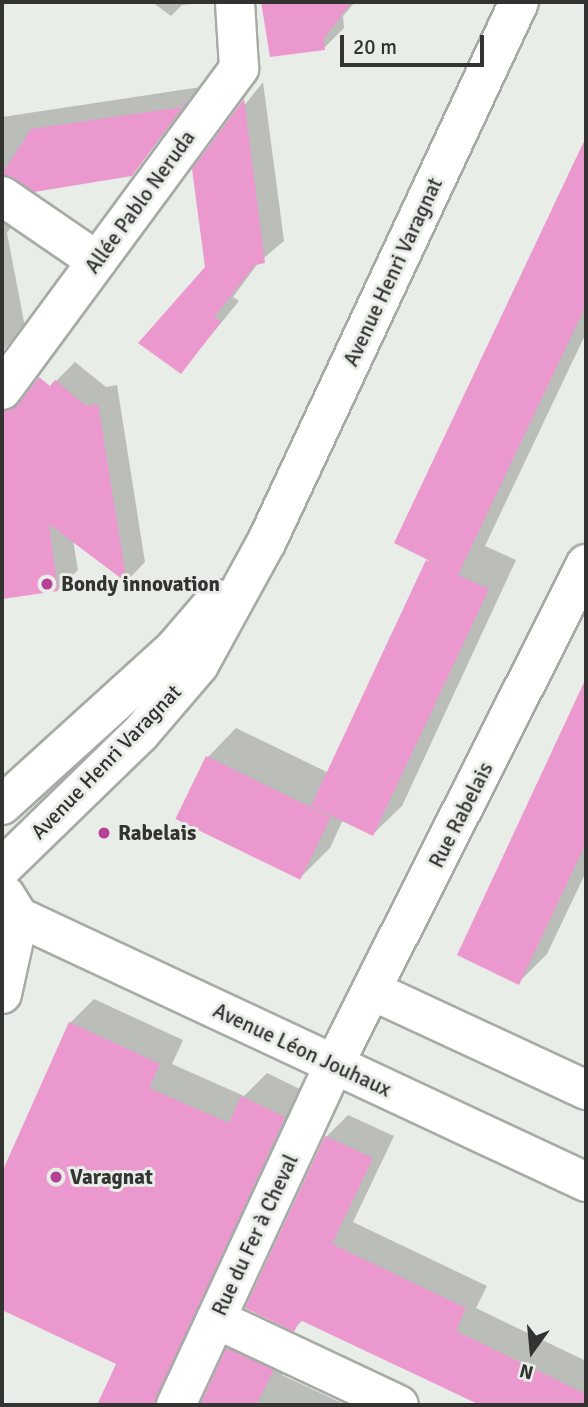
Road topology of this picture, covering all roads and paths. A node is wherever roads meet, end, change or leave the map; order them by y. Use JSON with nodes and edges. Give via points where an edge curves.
{"nodes":[{"id":1,"x":236,"y":2,"type":"edge"},
{"id":2,"x":519,"y":2,"type":"edge"},
{"id":3,"x":2,"y":196,"type":"edge"},
{"id":4,"x":97,"y":261,"type":"junction"},
{"id":5,"x":2,"y":390,"type":"edge"},
{"id":6,"x":267,"y":541,"type":"junction"},
{"id":7,"x":586,"y":564,"type":"edge"},
{"id":8,"x":2,"y":805,"type":"edge"},
{"id":9,"x":2,"y":868,"type":"edge"},
{"id":10,"x":10,"y":903,"type":"edge"},
{"id":11,"x":3,"y":989,"type":"edge"},
{"id":12,"x":373,"y":991,"type":"junction"},
{"id":13,"x":334,"y":1064,"type":"junction"},
{"id":14,"x":586,"y":1090,"type":"edge"},
{"id":15,"x":586,"y":1182,"type":"edge"},
{"id":16,"x":216,"y":1319,"type":"junction"},
{"id":17,"x":176,"y":1405,"type":"edge"},
{"id":18,"x":399,"y":1405,"type":"edge"}],
"edges":[{"from":1,"to":4,"type":"street","name":"Allée Pablo Neruda","via":[[239,68]]},
{"from":2,"to":6,"type":"street","name":"Avenue Henri Varagnat"},
{"from":3,"to":4,"type":"street"},
{"from":4,"to":5,"type":"street","name":"Allée Pablo Neruda"},
{"from":6,"to":8,"type":"street","name":"Avenue Henri Varagnat","via":[[174,649]]},
{"from":6,"to":9,"type":"street","name":"Avenue Henri Varagnat","via":[[199,665],[140,734]]},
{"from":7,"to":12,"type":"street","name":"Rue Rabelais"},
{"from":10,"to":11,"type":"street"},
{"from":10,"to":13,"type":"street","name":"Avenue Léon Jouhaux"},
{"from":12,"to":13,"type":"street","name":"Rue Rabelais"},
{"from":12,"to":14,"type":"street"},
{"from":13,"to":15,"type":"street","name":"Avenue Léon Jouhaux"},
{"from":13,"to":16,"type":"street","name":"Rue du Fer à Cheval"},
{"from":16,"to":17,"type":"street","name":"Rue du Fer à Cheval"},
{"from":16,"to":18,"type":"street"}]}
